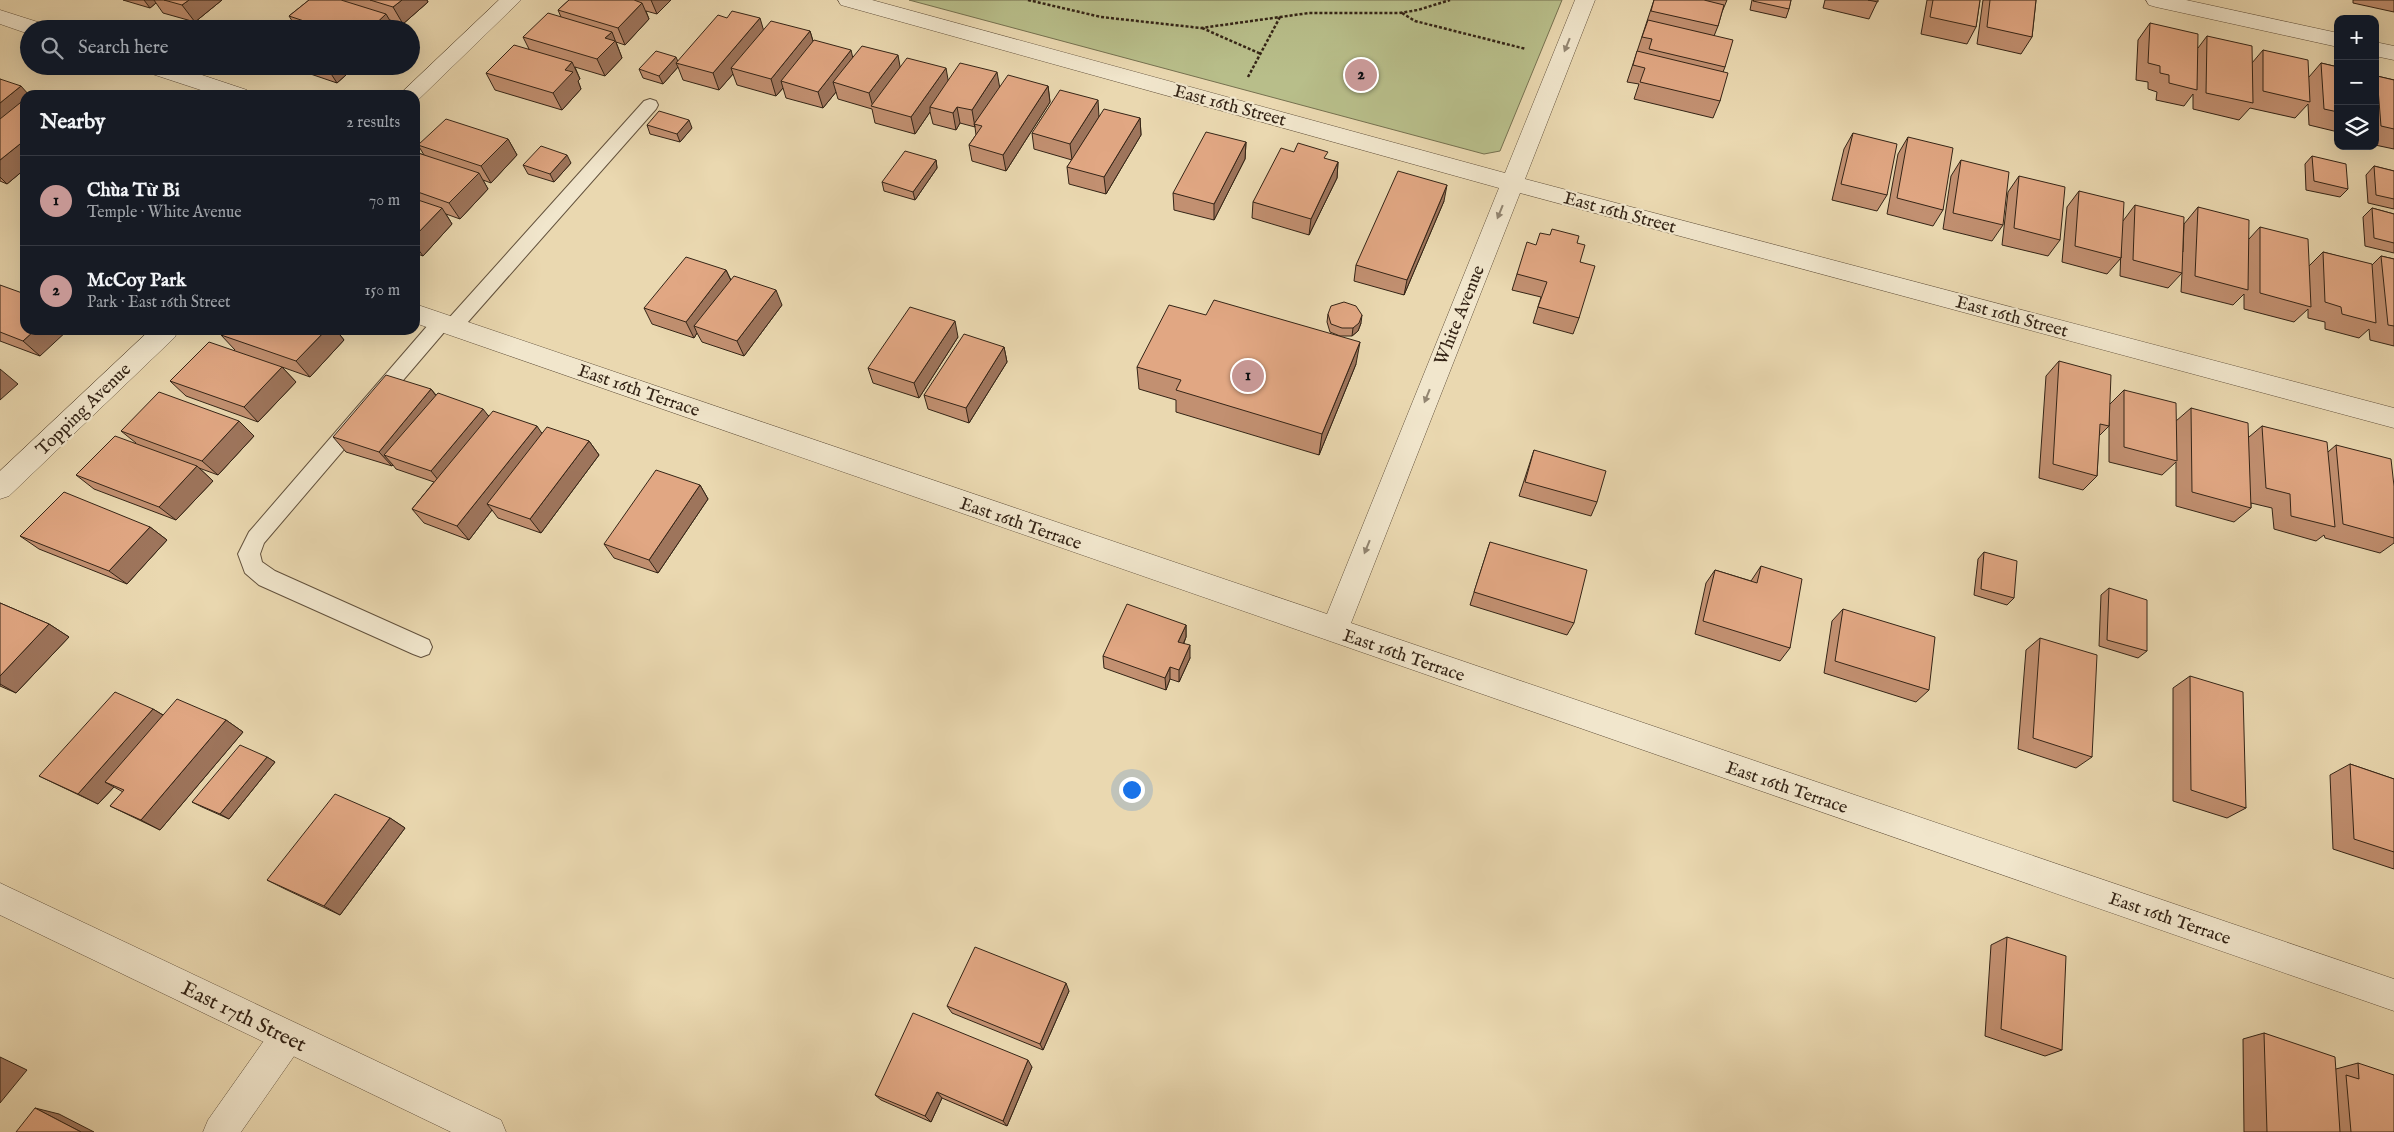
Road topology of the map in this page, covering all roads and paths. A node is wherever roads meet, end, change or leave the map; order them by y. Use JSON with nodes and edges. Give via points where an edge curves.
{"nodes":[{"id":1,"x":511,"y":0,"type":"edge"},
{"id":2,"x":848,"y":0,"type":"edge"},
{"id":3,"x":1028,"y":0,"type":"edge"},
{"id":4,"x":1450,"y":0,"type":"edge"},
{"id":5,"x":1585,"y":0,"type":"edge"},
{"id":6,"x":2156,"y":0,"type":"edge"},
{"id":7,"x":1401,"y":13,"type":"junction"},
{"id":8,"x":0,"y":17,"type":"edge"},
{"id":9,"x":1280,"y":17,"type":"junction"},
{"id":10,"x":20,"y":23,"type":"edge"},
{"id":11,"x":1201,"y":28,"type":"junction"},
{"id":12,"x":2334,"y":39,"type":"edge"},
{"id":13,"x":1526,"y":49,"type":"dead end"},
{"id":14,"x":2379,"y":50,"type":"edge"},
{"id":15,"x":2394,"y":53,"type":"edge"},
{"id":16,"x":1261,"y":54,"type":"junction"},
{"id":17,"x":178,"y":75,"type":"edge"},
{"id":18,"x":1248,"y":78,"type":"dead end"},
{"id":19,"x":224,"y":90,"type":"edge"},
{"id":20,"x":415,"y":90,"type":"edge"},
{"id":21,"x":650,"y":105,"type":"dead end"},
{"id":22,"x":1511,"y":183,"type":"junction"},
{"id":23,"x":420,"y":315,"type":"edge"},
{"id":24,"x":448,"y":324,"type":"junction"},
{"id":25,"x":161,"y":335,"type":"edge"},
{"id":26,"x":2394,"y":418,"type":"edge"},
{"id":27,"x":0,"y":488,"type":"edge"},
{"id":28,"x":1334,"y":631,"type":"junction"},
{"id":29,"x":421,"y":647,"type":"dead end"},
{"id":30,"x":0,"y":899,"type":"edge"},
{"id":31,"x":2394,"y":995,"type":"edge"},
{"id":32,"x":287,"y":1037,"type":"junction"},
{"id":33,"x":220,"y":1132,"type":"edge"},
{"id":34,"x":489,"y":1132,"type":"edge"}],
"edges":[{"from":1,"to":20,"type":"street"},
{"from":2,"to":22,"type":"street","name":"East 16th Street"},
{"from":3,"to":11,"type":"path","via":[[1101,18]]},
{"from":4,"to":7,"type":"path"},
{"from":5,"to":22,"type":"street","name":"White Avenue","one_way":true},
{"from":6,"to":12,"type":"street"},
{"from":7,"to":9,"type":"path","via":[[1309,13]]},
{"from":7,"to":13,"type":"path","via":[[1415,21]]},
{"from":8,"to":10,"type":"street"},
{"from":9,"to":11,"type":"path"},
{"from":9,"to":16,"type":"path"},
{"from":11,"to":16,"type":"path"},
{"from":14,"to":15,"type":"street"},
{"from":16,"to":18,"type":"path"},
{"from":17,"to":19,"type":"street"},
{"from":21,"to":24,"type":"lane"},
{"from":22,"to":26,"type":"street","name":"East 16th Street"},
{"from":22,"to":28,"type":"street","name":"White Avenue","one_way":true},
{"from":23,"to":24,"type":"street","name":"East 16th Terrace"},
{"from":24,"to":28,"type":"street","name":"East 16th Terrace"},
{"from":24,"to":29,"type":"lane","via":[[256,538],[249,554],[253,567],[267,578]]},
{"from":25,"to":27,"type":"street","name":"Topping Avenue"},
{"from":28,"to":31,"type":"street","name":"East 16th Terrace"},
{"from":30,"to":32,"type":"street","name":"East 17th Street"},
{"from":32,"to":33,"type":"street"},
{"from":32,"to":34,"type":"street","name":"East 17th Street"}]}
